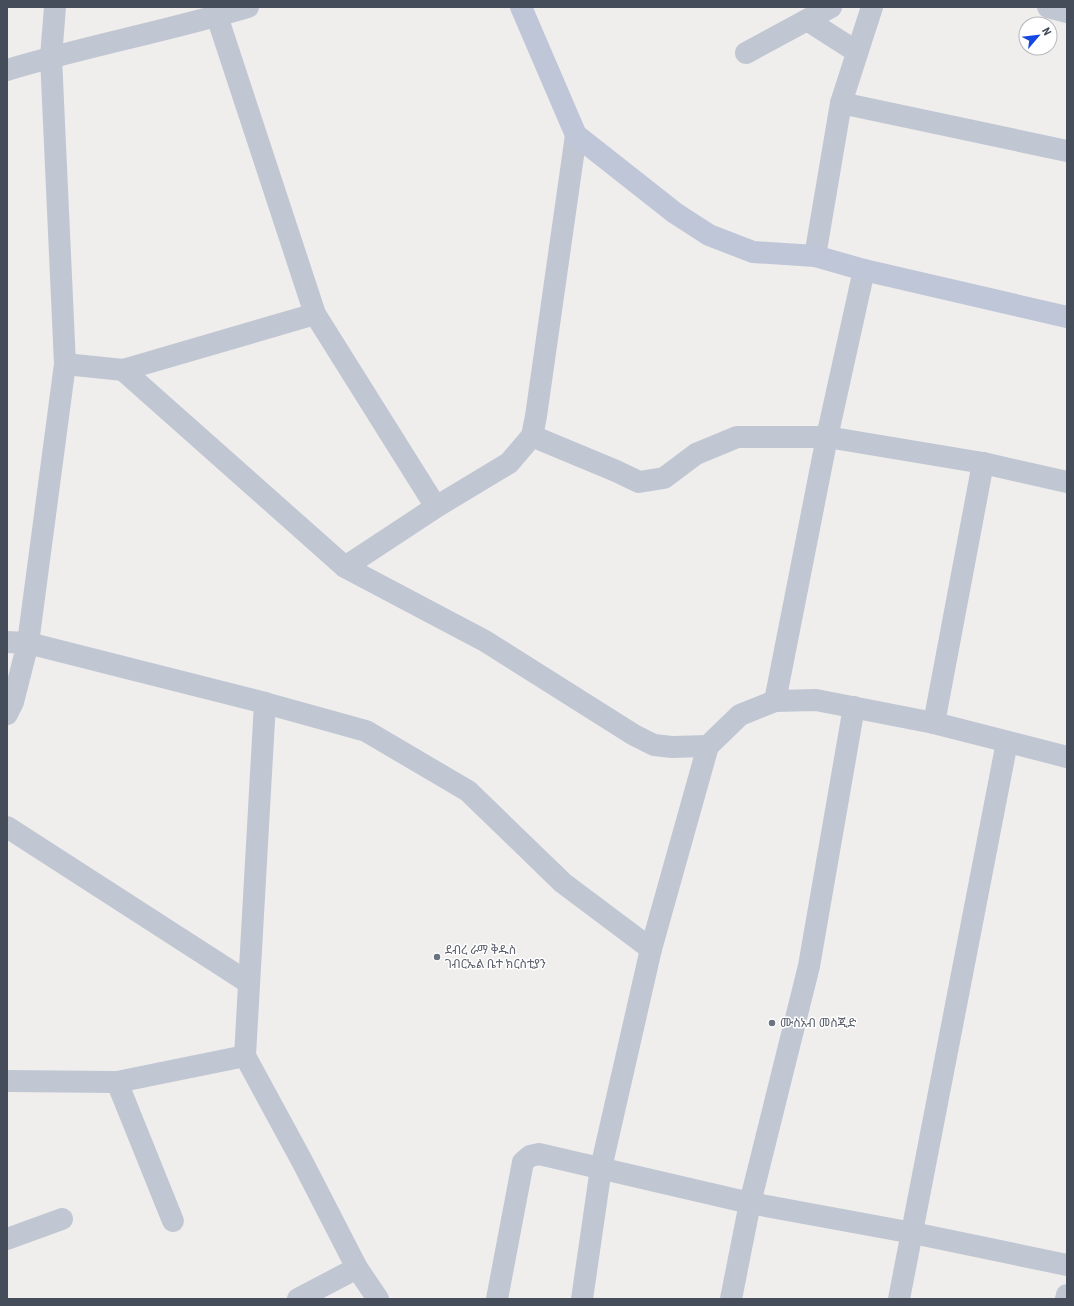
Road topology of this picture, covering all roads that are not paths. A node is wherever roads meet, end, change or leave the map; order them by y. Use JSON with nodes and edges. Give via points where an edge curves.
{"nodes":[{"id":1,"x":55,"y":7,"type":"edge"},
{"id":2,"x":248,"y":7,"type":"edge"},
{"id":3,"x":521,"y":7,"type":"edge"},
{"id":4,"x":831,"y":7,"type":"edge"},
{"id":5,"x":872,"y":7,"type":"edge"},
{"id":6,"x":1048,"y":7,"type":"edge"},
{"id":7,"x":216,"y":12,"type":"edge"},
{"id":8,"x":1067,"y":12,"type":"edge"},
{"id":9,"x":807,"y":20,"type":"junction"},
{"id":10,"x":858,"y":52,"type":"junction"},
{"id":11,"x":746,"y":53,"type":"dead end"},
{"id":12,"x":51,"y":57,"type":"junction"},
{"id":13,"x":7,"y":70,"type":"edge"},
{"id":14,"x":841,"y":103,"type":"junction"},
{"id":15,"x":576,"y":135,"type":"junction"},
{"id":16,"x":1067,"y":151,"type":"edge"},
{"id":17,"x":815,"y":256,"type":"junction"},
{"id":18,"x":864,"y":270,"type":"junction"},
{"id":19,"x":315,"y":314,"type":"junction"},
{"id":20,"x":1067,"y":317,"type":"edge"},
{"id":21,"x":65,"y":364,"type":"junction"},
{"id":22,"x":123,"y":370,"type":"junction"},
{"id":23,"x":532,"y":436,"type":"junction"},
{"id":24,"x":827,"y":437,"type":"junction"},
{"id":25,"x":983,"y":463,"type":"junction"},
{"id":26,"x":1067,"y":482,"type":"edge"},
{"id":27,"x":436,"y":507,"type":"junction"},
{"id":28,"x":345,"y":567,"type":"junction"},
{"id":29,"x":18,"y":643,"type":"edge"},
{"id":30,"x":776,"y":701,"type":"junction"},
{"id":31,"x":265,"y":703,"type":"junction"},
{"id":32,"x":854,"y":707,"type":"junction"},
{"id":33,"x":7,"y":714,"type":"edge"},
{"id":34,"x":934,"y":723,"type":"junction"},
{"id":35,"x":1007,"y":742,"type":"junction"},
{"id":36,"x":708,"y":746,"type":"junction"},
{"id":37,"x":1067,"y":757,"type":"edge"},
{"id":38,"x":7,"y":828,"type":"edge"},
{"id":39,"x":651,"y":949,"type":"junction"},
{"id":40,"x":249,"y":983,"type":"junction"},
{"id":41,"x":245,"y":1056,"type":"junction"},
{"id":42,"x":7,"y":1081,"type":"edge"},
{"id":43,"x":117,"y":1082,"type":"junction"},
{"id":44,"x":601,"y":1168,"type":"junction"},
{"id":45,"x":750,"y":1203,"type":"junction"},
{"id":46,"x":62,"y":1219,"type":"dead end"},
{"id":47,"x":173,"y":1221,"type":"dead end"},
{"id":48,"x":912,"y":1233,"type":"junction"},
{"id":49,"x":7,"y":1239,"type":"edge"},
{"id":50,"x":1067,"y":1265,"type":"edge"},
{"id":51,"x":358,"y":1268,"type":"junction"},
{"id":52,"x":1067,"y":1295,"type":"edge"},
{"id":53,"x":298,"y":1299,"type":"edge"},
{"id":54,"x":378,"y":1299,"type":"edge"},
{"id":55,"x":497,"y":1299,"type":"edge"},
{"id":56,"x":582,"y":1299,"type":"edge"},
{"id":57,"x":731,"y":1299,"type":"edge"},
{"id":58,"x":899,"y":1299,"type":"edge"},
{"id":59,"x":1066,"y":1299,"type":"edge"}],
"edges":[{"from":1,"to":12,"type":"street"},
{"from":2,"to":7,"type":"street"},
{"from":3,"to":15,"type":"street"},
{"from":4,"to":9,"type":"street"},
{"from":5,"to":10,"type":"street"},
{"from":6,"to":8,"type":"street"},
{"from":7,"to":12,"type":"street"},
{"from":7,"to":19,"type":"street"},
{"from":9,"to":10,"type":"street"},
{"from":9,"to":11,"type":"street"},
{"from":10,"to":14,"type":"street"},
{"from":12,"to":13,"type":"street"},
{"from":12,"to":21,"type":"street"},
{"from":14,"to":16,"type":"street"},
{"from":14,"to":17,"type":"street"},
{"from":15,"to":17,"type":"street","via":[[709,236],[753,252]]},
{"from":15,"to":23,"type":"street"},
{"from":17,"to":18,"type":"street"},
{"from":18,"to":20,"type":"street"},
{"from":18,"to":24,"type":"street"},
{"from":19,"to":22,"type":"street"},
{"from":19,"to":27,"type":"street"},
{"from":21,"to":22,"type":"street"},
{"from":21,"to":29,"type":"street"},
{"from":22,"to":28,"type":"street"},
{"from":23,"to":24,"type":"street","via":[[639,482],[664,478],[696,454],[737,437]]},
{"from":23,"to":27,"type":"street","via":[[509,463]]},
{"from":24,"to":25,"type":"street"},
{"from":24,"to":30,"type":"street"},
{"from":25,"to":26,"type":"street"},
{"from":25,"to":34,"type":"street"},
{"from":27,"to":28,"type":"street"},
{"from":28,"to":36,"type":"street","via":[[485,641],[654,745],[672,748]]},
{"from":29,"to":31,"type":"street"},
{"from":29,"to":33,"type":"street","via":[[13,702]]},
{"from":30,"to":32,"type":"street","via":[[816,700]]},
{"from":30,"to":36,"type":"street","via":[[740,715]]},
{"from":31,"to":39,"type":"street","via":[[366,731],[468,791],[563,883]]},
{"from":31,"to":40,"type":"street"},
{"from":32,"to":34,"type":"street"},
{"from":32,"to":45,"type":"street","via":[[809,966]]},
{"from":34,"to":35,"type":"street"},
{"from":35,"to":37,"type":"street"},
{"from":35,"to":48,"type":"street"},
{"from":36,"to":39,"type":"street"},
{"from":38,"to":40,"type":"street"},
{"from":39,"to":44,"type":"street"},
{"from":40,"to":41,"type":"street"},
{"from":41,"to":43,"type":"street"},
{"from":41,"to":51,"type":"street"},
{"from":42,"to":43,"type":"street"},
{"from":43,"to":47,"type":"street"},
{"from":44,"to":45,"type":"street"},
{"from":44,"to":55,"type":"street","via":[[539,1154],[530,1156],[523,1162]]},
{"from":44,"to":56,"type":"street"},
{"from":45,"to":48,"type":"street"},
{"from":45,"to":57,"type":"street"},
{"from":46,"to":49,"type":"street"},
{"from":48,"to":50,"type":"street"},
{"from":48,"to":58,"type":"street"},
{"from":51,"to":53,"type":"street"},
{"from":51,"to":54,"type":"street"},
{"from":52,"to":59,"type":"street"}]}
